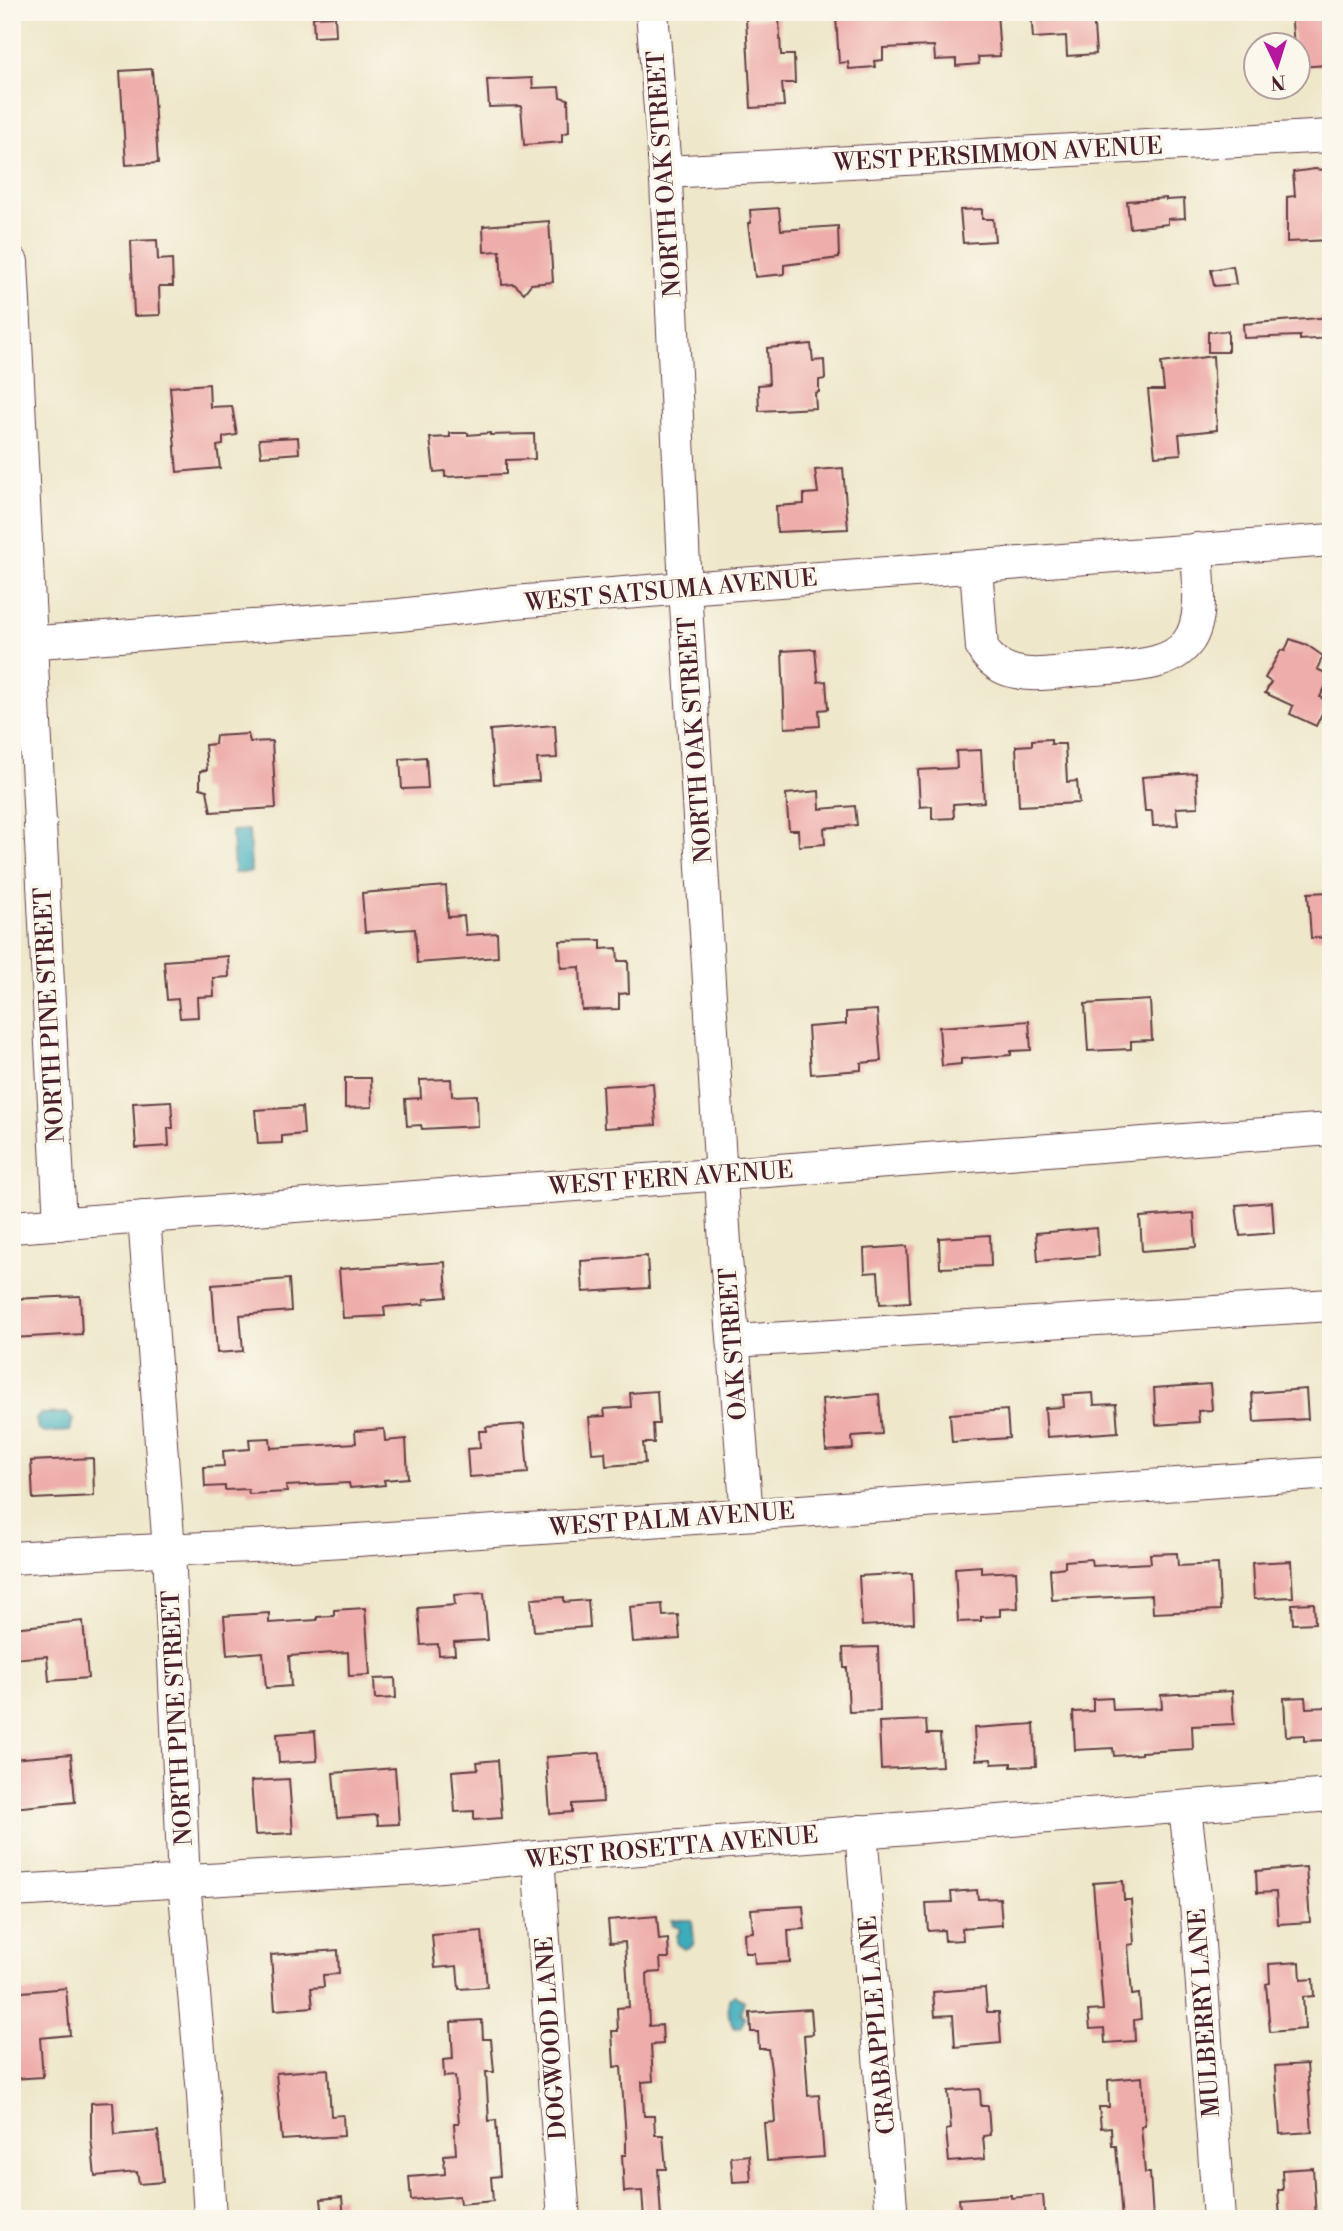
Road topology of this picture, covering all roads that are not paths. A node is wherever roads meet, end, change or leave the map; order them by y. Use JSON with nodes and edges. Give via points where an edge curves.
{"nodes":[{"id":1,"x":652,"y":12,"type":"edge"},
{"id":2,"x":1331,"y":136,"type":"edge"},
{"id":3,"x":666,"y":172,"type":"junction"},
{"id":4,"x":12,"y":262,"type":"edge"},
{"id":5,"x":1331,"y":540,"type":"edge"},
{"id":6,"x":1197,"y":549,"type":"junction"},
{"id":7,"x":976,"y":567,"type":"junction"},
{"id":8,"x":685,"y":588,"type":"junction"},
{"id":9,"x":21,"y":644,"type":"edge"},
{"id":10,"x":1331,"y":1129,"type":"edge"},
{"id":11,"x":722,"y":1174,"type":"junction"},
{"id":12,"x":144,"y":1217,"type":"junction"},
{"id":13,"x":60,"y":1224,"type":"junction"},
{"id":14,"x":12,"y":1227,"type":"edge"},
{"id":15,"x":1331,"y":1305,"type":"edge"},
{"id":16,"x":735,"y":1341,"type":"junction"},
{"id":17,"x":1331,"y":1473,"type":"edge"},
{"id":18,"x":747,"y":1513,"type":"junction"},
{"id":19,"x":169,"y":1550,"type":"junction"},
{"id":20,"x":12,"y":1558,"type":"edge"},
{"id":21,"x":1331,"y":1795,"type":"edge"},
{"id":22,"x":1185,"y":1808,"type":"junction"},
{"id":23,"x":861,"y":1831,"type":"junction"},
{"id":24,"x":538,"y":1857,"type":"junction"},
{"id":25,"x":184,"y":1882,"type":"junction"},
{"id":26,"x":12,"y":1891,"type":"edge"},
{"id":27,"x":210,"y":2219,"type":"edge"},
{"id":28,"x":564,"y":2219,"type":"edge"},
{"id":29,"x":892,"y":2219,"type":"edge"},
{"id":30,"x":1219,"y":2219,"type":"edge"}],
"edges":[{"from":1,"to":3,"type":"street","name":"NORTH OAK STREET"},
{"from":2,"to":3,"type":"street","name":"WEST PERSIMMON AVENUE"},
{"from":3,"to":8,"type":"street","name":"NORTH OAK STREET"},
{"from":4,"to":9,"type":"street","name":"NORTH PINE STREET"},
{"from":5,"to":6,"type":"street","name":"WEST SATSUMA AVENUE"},
{"from":6,"to":7,"type":"street","name":"WEST SATSUMA AVENUE"},
{"from":6,"to":7,"type":"street","via":[[1195,630],[1173,655],[1140,665],[1033,674],[999,666],[982,648]]},
{"from":7,"to":8,"type":"street","name":"WEST SATSUMA AVENUE"},
{"from":8,"to":9,"type":"street","name":"WEST SATSUMA AVENUE"},
{"from":8,"to":11,"type":"street","name":"NORTH OAK STREET"},
{"from":9,"to":13,"type":"street","name":"NORTH PINE STREET"},
{"from":10,"to":11,"type":"street","name":"WEST FERN AVENUE"},
{"from":11,"to":12,"type":"street","name":"WEST FERN AVENUE"},
{"from":11,"to":16,"type":"street","name":"OAK STREET"},
{"from":12,"to":13,"type":"street","name":"WEST FERN AVENUE"},
{"from":12,"to":19,"type":"street","name":"NORTH PINE STREET"},
{"from":13,"to":14,"type":"street","name":"WEST FERN AVENUE"},
{"from":15,"to":16,"type":"street"},
{"from":16,"to":18,"type":"street","name":"OAK STREET"},
{"from":17,"to":18,"type":"street","name":"WEST PALM AVENUE"},
{"from":18,"to":19,"type":"street","name":"WEST PALM AVENUE"},
{"from":19,"to":20,"type":"street","name":"WEST PALM AVENUE"},
{"from":19,"to":25,"type":"street","name":"NORTH PINE STREET"},
{"from":21,"to":22,"type":"street","name":"WEST ROSETTA AVENUE"},
{"from":22,"to":23,"type":"street","name":"WEST ROSETTA AVENUE"},
{"from":22,"to":30,"type":"street","name":"MULBERRY LANE"},
{"from":23,"to":24,"type":"street","name":"WEST ROSETTA AVENUE"},
{"from":23,"to":29,"type":"street","name":"CRABAPPLE LANE"},
{"from":24,"to":25,"type":"street","name":"WEST ROSETTA AVENUE"},
{"from":24,"to":28,"type":"street","name":"DOGWOOD LANE"},
{"from":25,"to":26,"type":"street","name":"WEST ROSETTA AVENUE"},
{"from":25,"to":27,"type":"street","name":"NORTH PINE STREET"}]}
